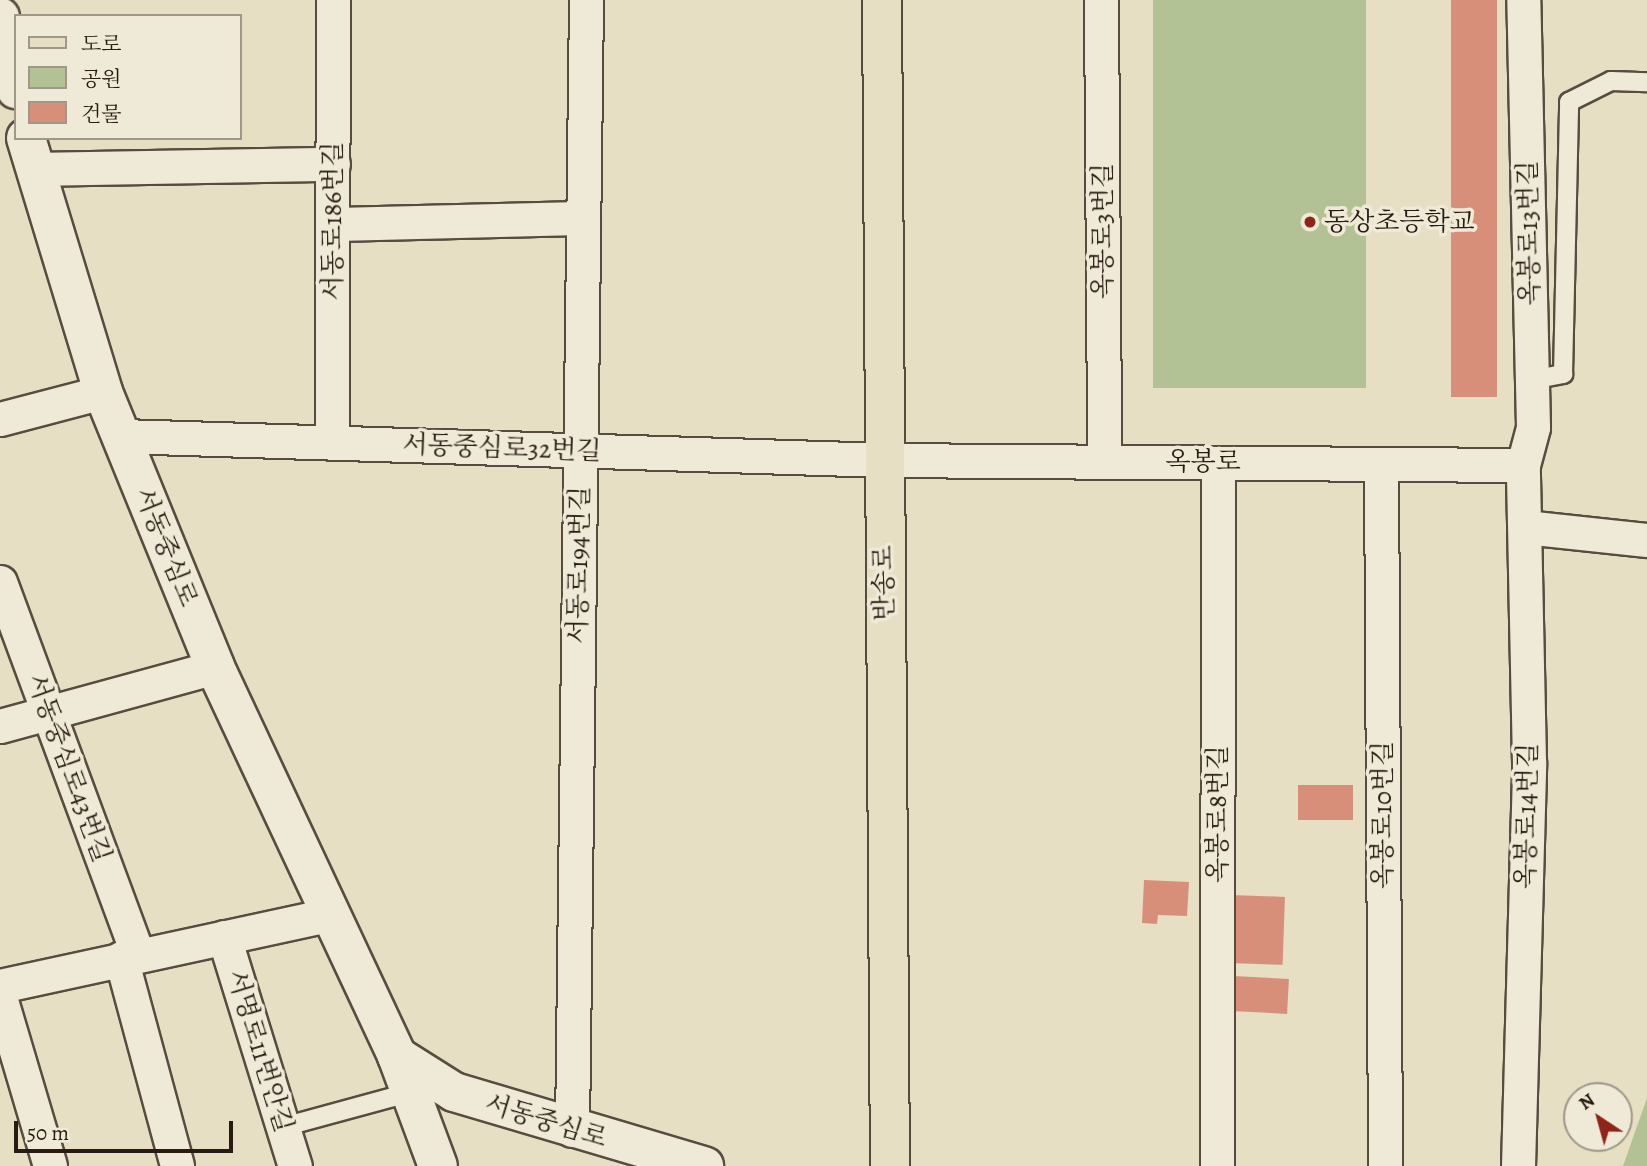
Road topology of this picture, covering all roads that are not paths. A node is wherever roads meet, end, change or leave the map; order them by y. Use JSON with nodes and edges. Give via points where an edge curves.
{"nodes":[{"id":1,"x":333,"y":0,"type":"edge"},
{"id":2,"x":586,"y":0,"type":"edge"},
{"id":3,"x":882,"y":0,"type":"edge"},
{"id":4,"x":1101,"y":0,"type":"edge"},
{"id":5,"x":1523,"y":0,"type":"edge"},
{"id":6,"x":0,"y":17,"type":"edge"},
{"id":7,"x":14,"y":80,"type":"edge"},
{"id":8,"x":1647,"y":82,"type":"edge"},
{"id":9,"x":23,"y":156,"type":"edge"},
{"id":10,"x":333,"y":164,"type":"junction"},
{"id":11,"x":583,"y":219,"type":"junction"},
{"id":12,"x":333,"y":224,"type":"junction"},
{"id":13,"x":1532,"y":380,"type":"junction"},
{"id":14,"x":103,"y":392,"type":"junction"},
{"id":15,"x":0,"y":419,"type":"edge"},
{"id":16,"x":121,"y":436,"type":"junction"},
{"id":17,"x":332,"y":443,"type":"junction"},
{"id":18,"x":580,"y":450,"type":"junction"},
{"id":19,"x":883,"y":460,"type":"junction"},
{"id":20,"x":1104,"y":461,"type":"junction"},
{"id":21,"x":1218,"y":463,"type":"junction"},
{"id":22,"x":1381,"y":464,"type":"junction"},
{"id":23,"x":1523,"y":465,"type":"junction"},
{"id":24,"x":1525,"y":527,"type":"junction"},
{"id":25,"x":1647,"y":540,"type":"edge"},
{"id":26,"x":0,"y":582,"type":"edge"},
{"id":27,"x":215,"y":667,"type":"junction"},
{"id":28,"x":49,"y":714,"type":"junction"},
{"id":29,"x":0,"y":726,"type":"edge"},
{"id":30,"x":328,"y":915,"type":"junction"},
{"id":31,"x":224,"y":937,"type":"junction"},
{"id":32,"x":130,"y":957,"type":"junction"},
{"id":33,"x":0,"y":986,"type":"edge"},
{"id":34,"x":0,"y":997,"type":"edge"},
{"id":35,"x":397,"y":1056,"type":"junction"},
{"id":36,"x":408,"y":1093,"type":"junction"},
{"id":37,"x":284,"y":1127,"type":"junction"},
{"id":38,"x":572,"y":1130,"type":"junction"},
{"id":39,"x":50,"y":1166,"type":"edge"},
{"id":40,"x":177,"y":1166,"type":"edge"},
{"id":41,"x":295,"y":1166,"type":"edge"},
{"id":42,"x":438,"y":1166,"type":"edge"},
{"id":43,"x":704,"y":1166,"type":"edge"},
{"id":44,"x":890,"y":1166,"type":"edge"},
{"id":45,"x":1217,"y":1166,"type":"edge"},
{"id":46,"x":1385,"y":1166,"type":"edge"},
{"id":47,"x":1518,"y":1166,"type":"edge"}],
"edges":[{"from":1,"to":10,"type":"street","name":"서동로186번길"},
{"from":2,"to":11,"type":"street","name":"서동로194번길"},
{"from":3,"to":19,"type":"main road","name":"반송로"},
{"from":4,"to":20,"type":"street","name":"옥봉로3번길"},
{"from":5,"to":13,"type":"street","name":"옥봉로13번길"},
{"from":6,"to":7,"type":"street"},
{"from":8,"to":13,"type":"lane","via":[[1611,81],[1569,102],[1563,374]]},
{"from":9,"to":10,"type":"street","name":"서동중심로"},
{"from":9,"to":14,"type":"street","name":"서동중심로"},
{"from":10,"to":12,"type":"street","name":"서동로186번길"},
{"from":11,"to":12,"type":"street"},
{"from":11,"to":18,"type":"street","name":"서동로194번길"},
{"from":12,"to":17,"type":"street","name":"서동로186번길"},
{"from":13,"to":23,"type":"street","name":"옥봉로13번길","via":[[1533,427]]},
{"from":14,"to":15,"type":"street"},
{"from":14,"to":16,"type":"street","name":"서동중심로"},
{"from":16,"to":17,"type":"street","name":"서동중심로32번길"},
{"from":16,"to":27,"type":"street","name":"서동중심로"},
{"from":17,"to":18,"type":"street","name":"서동중심로32번길"},
{"from":18,"to":19,"type":"street","name":"서동중심로32번길"},
{"from":18,"to":38,"type":"street","name":"서동로194번길"},
{"from":19,"to":20,"type":"street","name":"옥봉로"},
{"from":19,"to":44,"type":"main road","name":"반송로"},
{"from":20,"to":21,"type":"street","name":"옥봉로"},
{"from":21,"to":22,"type":"street","name":"옥봉로"},
{"from":21,"to":45,"type":"street","name":"옥봉로8번길"},
{"from":22,"to":23,"type":"street","name":"옥봉로"},
{"from":22,"to":46,"type":"street","name":"옥봉로10번길"},
{"from":23,"to":24,"type":"street","name":"옥봉로14번길"},
{"from":24,"to":25,"type":"street"},
{"from":24,"to":47,"type":"street","name":"옥봉로14번길","via":[[1529,762]]},
{"from":26,"to":28,"type":"street","name":"서동중심로43번길"},
{"from":27,"to":28,"type":"street"},
{"from":27,"to":30,"type":"street","name":"서동중심로"},
{"from":28,"to":29,"type":"street"},
{"from":28,"to":32,"type":"street","name":"서동중심로43번길"},
{"from":30,"to":31,"type":"street"},
{"from":30,"to":35,"type":"street","name":"서동중심로"},
{"from":31,"to":32,"type":"street"},
{"from":31,"to":37,"type":"street","name":"서명로11번안길"},
{"from":32,"to":33,"type":"street"},
{"from":32,"to":40,"type":"street","name":"서동중심로43번길"},
{"from":34,"to":39,"type":"street"},
{"from":35,"to":36,"type":"street","name":"서동중심로"},
{"from":35,"to":38,"type":"street","name":"서동중심로","via":[[454,1091]]},
{"from":36,"to":37,"type":"lane"},
{"from":36,"to":42,"type":"street","name":"서동중심로"},
{"from":37,"to":41,"type":"street","name":"서명로11번안길"},
{"from":38,"to":43,"type":"street","name":"서동중심로"}]}
